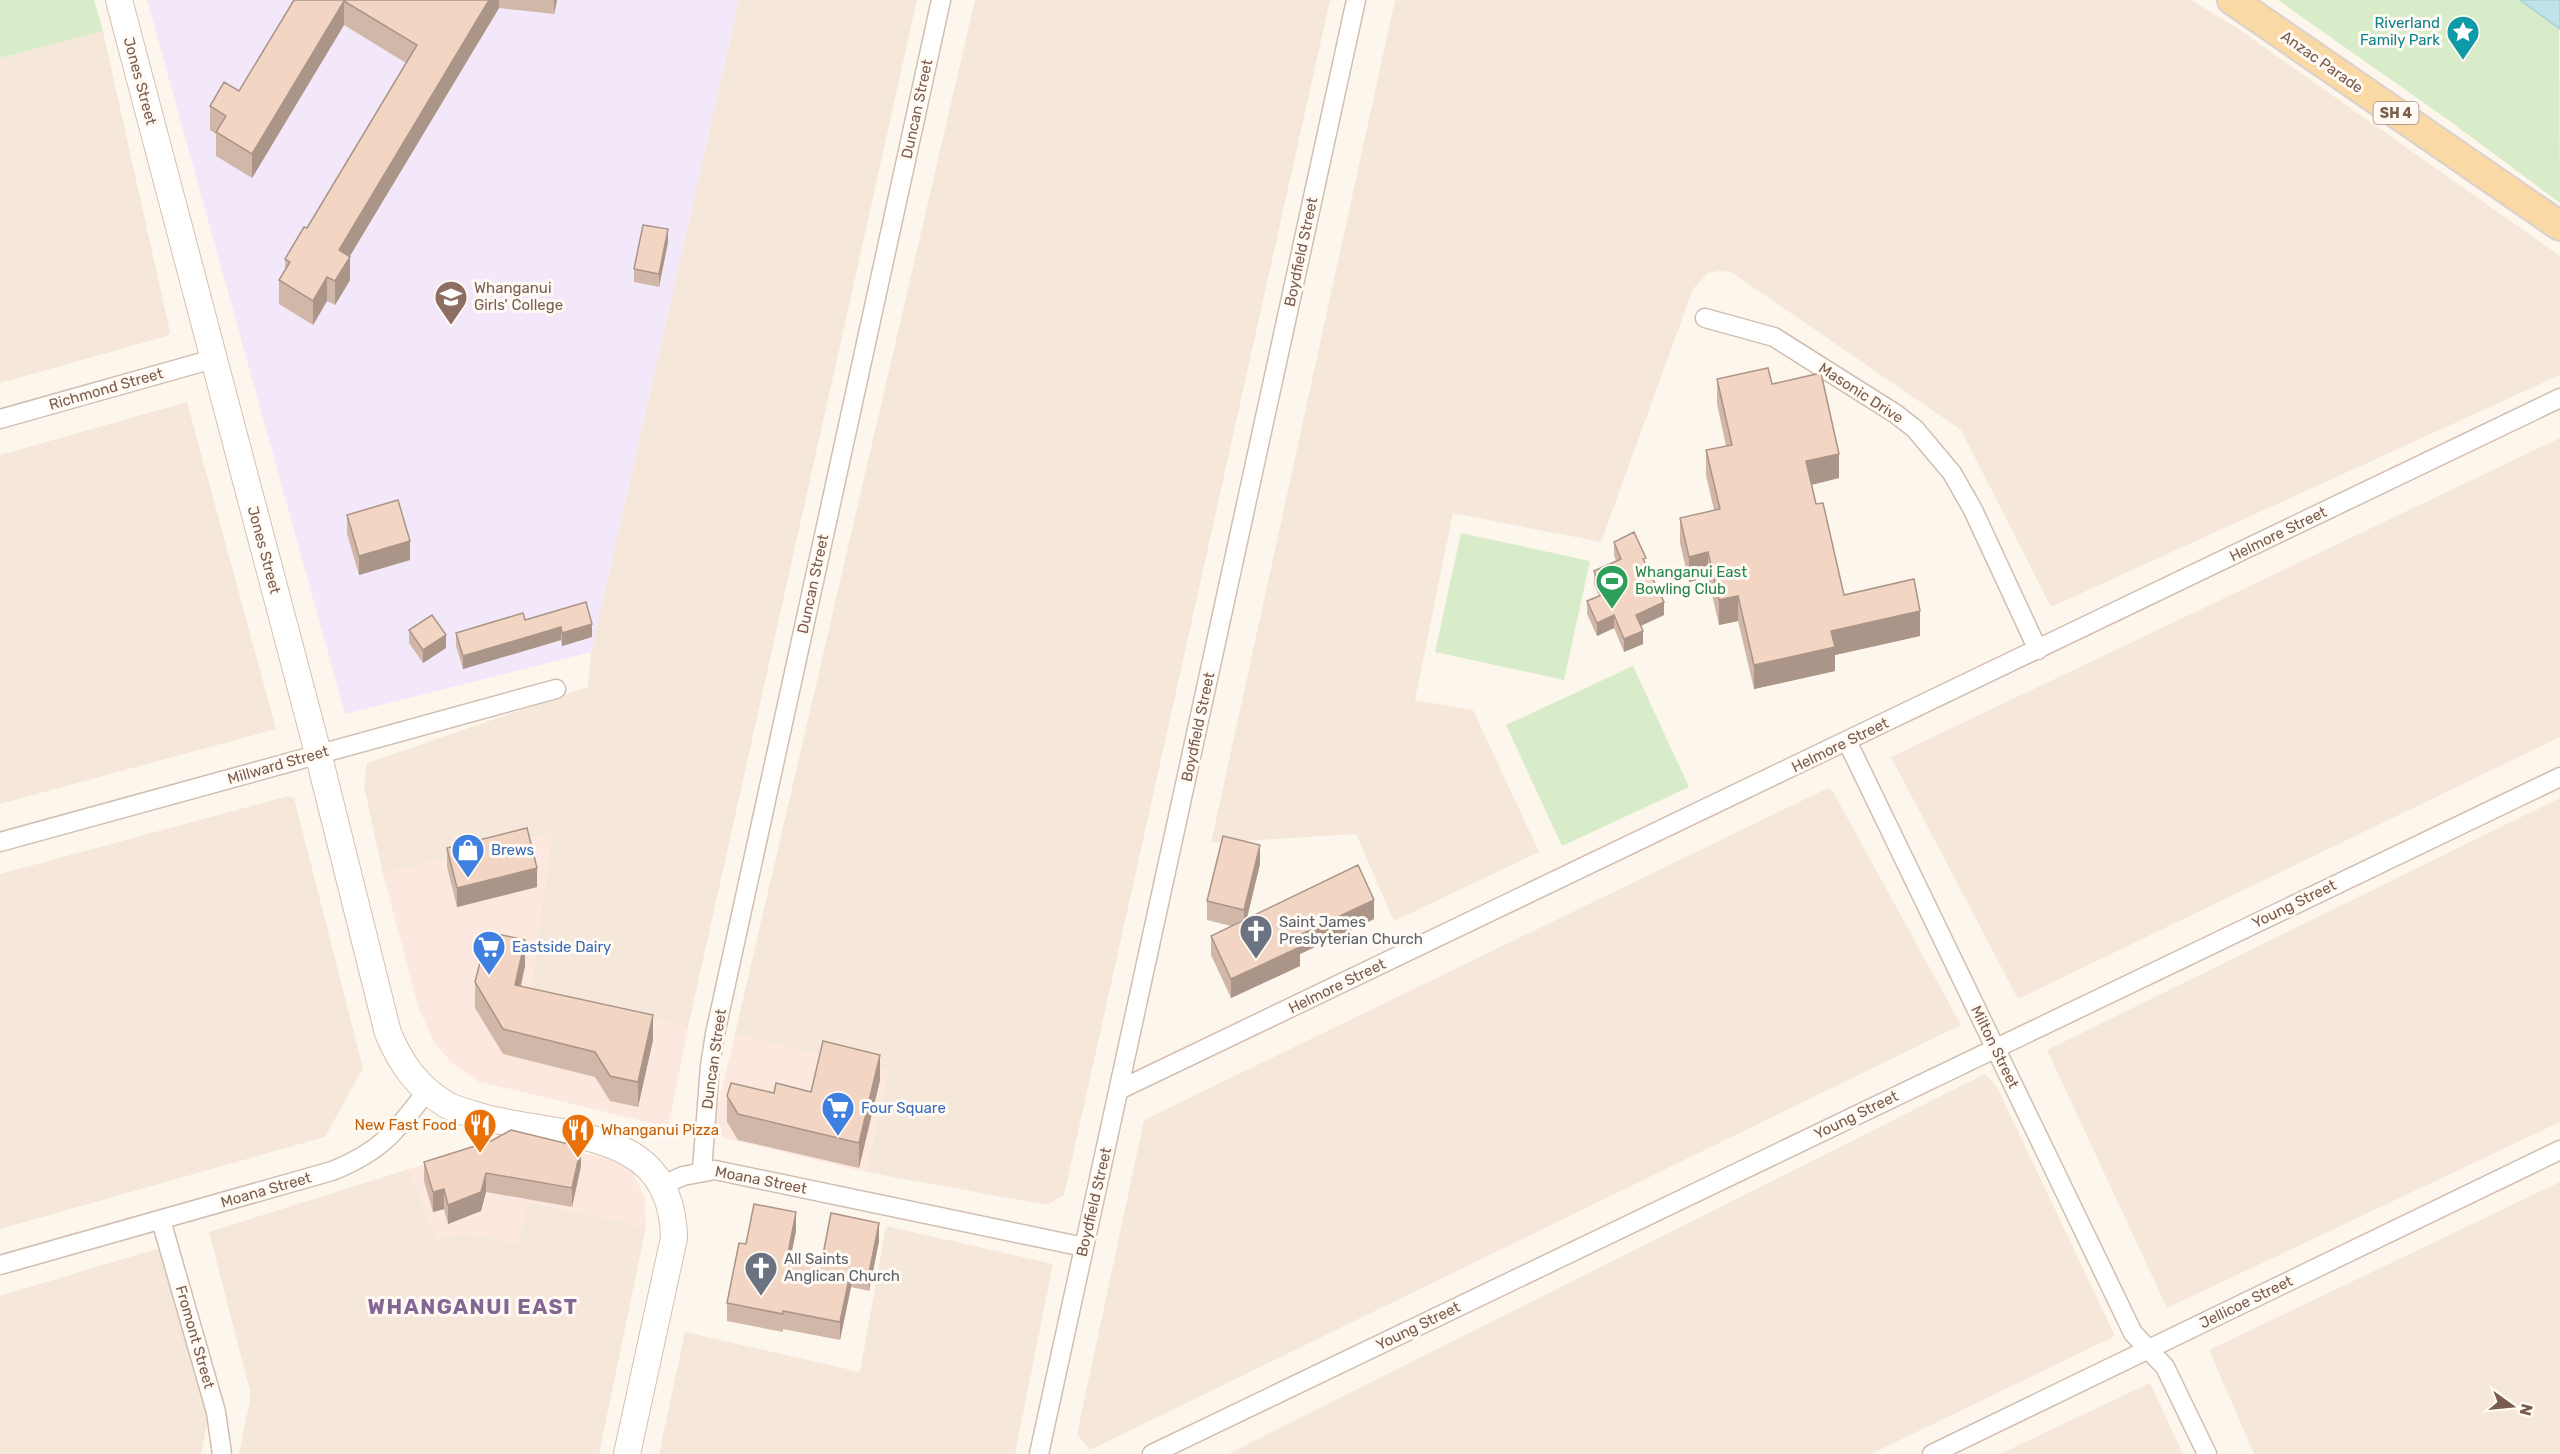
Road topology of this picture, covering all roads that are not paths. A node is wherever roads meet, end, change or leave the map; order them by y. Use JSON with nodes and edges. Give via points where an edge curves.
{"nodes":[{"id":1,"x":119,"y":0,"type":"edge"},
{"id":2,"x":940,"y":0,"type":"edge"},
{"id":3,"x":1356,"y":0,"type":"edge"},
{"id":4,"x":2232,"y":0,"type":"edge"},
{"id":5,"x":2560,"y":226,"type":"edge"},
{"id":6,"x":1705,"y":318,"type":"dead end"},
{"id":7,"x":213,"y":359,"type":"junction"},
{"id":8,"x":2560,"y":398,"type":"edge"},
{"id":9,"x":0,"y":419,"type":"edge"},
{"id":10,"x":2038,"y":650,"type":"junction"},
{"id":11,"x":556,"y":689,"type":"dead end"},
{"id":12,"x":1847,"y":741,"type":"junction"},
{"id":13,"x":318,"y":753,"type":"junction"},
{"id":14,"x":2560,"y":777,"type":"edge"},
{"id":15,"x":0,"y":842,"type":"edge"},
{"id":16,"x":1995,"y":1048,"type":"junction"},
{"id":17,"x":1119,"y":1090,"type":"junction"},
{"id":18,"x":427,"y":1091,"type":"junction"},
{"id":19,"x":2560,"y":1150,"type":"edge"},
{"id":20,"x":702,"y":1170,"type":"junction"},
{"id":21,"x":663,"y":1185,"type":"junction"},
{"id":22,"x":161,"y":1220,"type":"junction"},
{"id":23,"x":1084,"y":1248,"type":"junction"},
{"id":24,"x":0,"y":1265,"type":"edge"},
{"id":25,"x":2148,"y":1350,"type":"junction"},
{"id":26,"x":222,"y":1454,"type":"edge"},
{"id":27,"x":627,"y":1454,"type":"edge"},
{"id":28,"x":1039,"y":1454,"type":"edge"},
{"id":29,"x":1152,"y":1454,"type":"edge"},
{"id":30,"x":1932,"y":1454,"type":"edge"},
{"id":31,"x":2207,"y":1454,"type":"edge"}],
"edges":[{"from":1,"to":7,"type":"main road","name":"Jones Street"},
{"from":2,"to":20,"type":"street","name":"Duncan Street","via":[[715,1034]]},
{"from":3,"to":17,"type":"street","name":"Boydfield Street"},
{"from":4,"to":5,"type":"main road","name":"Anzac Parade","number":"SH 4"},
{"from":6,"to":10,"type":"street","name":"Masonic Drive","via":[[1774,337],[1915,429],[1952,473],[1973,510]]},
{"from":7,"to":9,"type":"street","name":"Richmond Street"},
{"from":7,"to":13,"type":"main road","name":"Jones Street"},
{"from":8,"to":10,"type":"street","name":"Helmore Street"},
{"from":10,"to":12,"type":"street","name":"Helmore Street"},
{"from":11,"to":13,"type":"street","name":"Millward Street"},
{"from":12,"to":16,"type":"street","name":"Milton Street"},
{"from":12,"to":17,"type":"street","name":"Helmore Street"},
{"from":13,"to":15,"type":"street","name":"Millward Street"},
{"from":13,"to":18,"type":"main road","name":"Jones Street","via":[[388,1033],[399,1059]]},
{"from":14,"to":16,"type":"street","name":"Young Street"},
{"from":16,"to":25,"type":"street","name":"Milton Street","via":[[2133,1333]]},
{"from":16,"to":29,"type":"street","name":"Young Street"},
{"from":17,"to":23,"type":"street","name":"Boydfield Street"},
{"from":18,"to":21,"type":"main road","via":[[449,1106],[473,1114],[615,1146],[641,1160]]},
{"from":18,"to":22,"type":"street","name":"Moana Street","via":[[398,1128],[360,1160]]},
{"from":19,"to":25,"type":"street","name":"Jellicoe Street"},
{"from":20,"to":21,"type":"street","name":"Moana Street"},
{"from":20,"to":23,"type":"street","name":"Moana Street"},
{"from":21,"to":27,"type":"main road","via":[[674,1220],[674,1238]]},
{"from":22,"to":24,"type":"street","name":"Moana Street"},
{"from":22,"to":26,"type":"street","name":"Fromont Street","via":[[216,1412]]},
{"from":23,"to":28,"type":"street","name":"Boydfield Street"},
{"from":25,"to":30,"type":"street","name":"Jellicoe Street"},
{"from":25,"to":31,"type":"street","name":"Milton Street","via":[[2165,1367]]}]}
